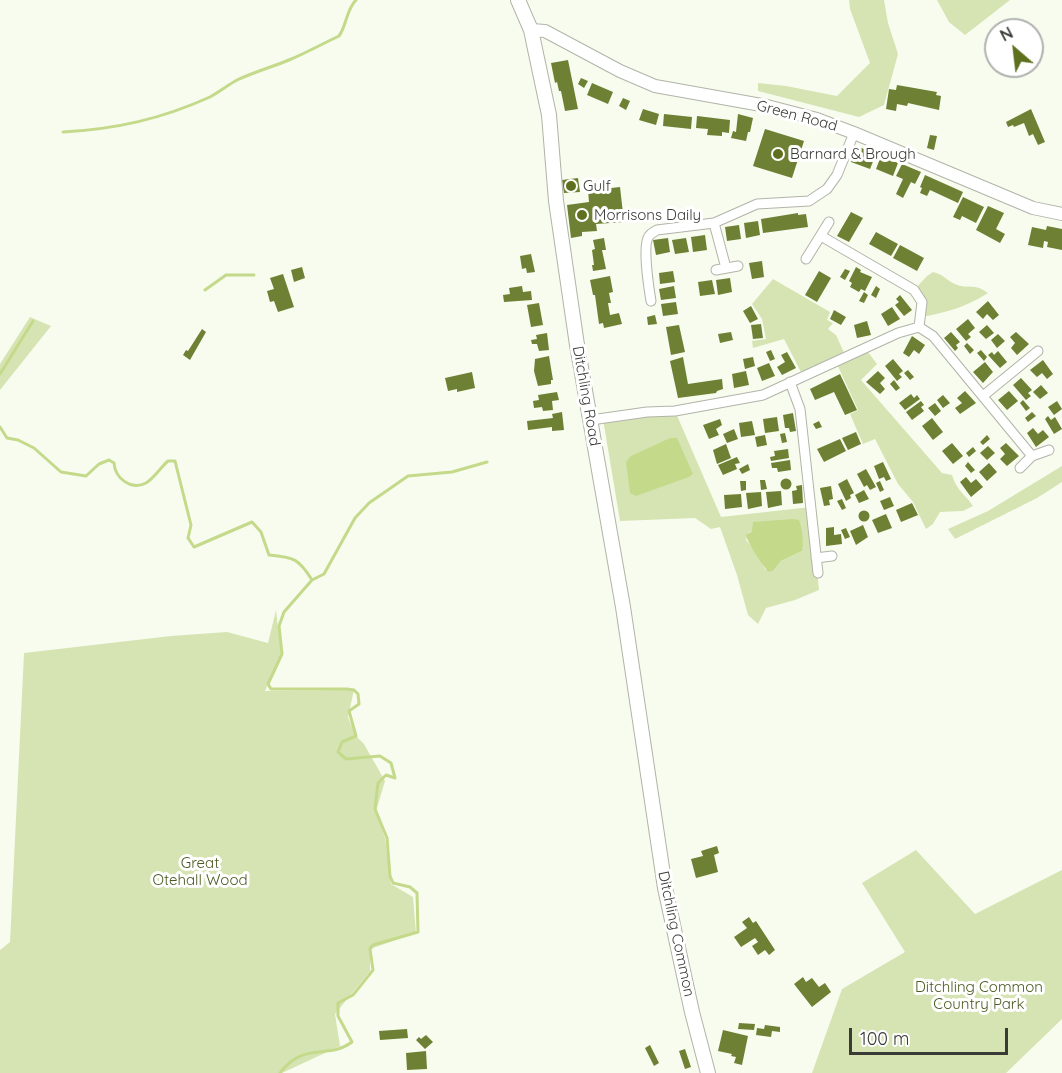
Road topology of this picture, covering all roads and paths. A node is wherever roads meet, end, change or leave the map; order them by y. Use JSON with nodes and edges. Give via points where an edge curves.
{"nodes":[{"id":1,"x":518,"y":0,"type":"edge"},
{"id":2,"x":531,"y":30,"type":"junction"},
{"id":3,"x":854,"y":133,"type":"junction"},
{"id":4,"x":1062,"y":214,"type":"edge"},
{"id":5,"x":829,"y":222,"type":"dead end"},
{"id":6,"x":714,"y":223,"type":"junction"},
{"id":7,"x":821,"y":236,"type":"junction"},
{"id":8,"x":806,"y":259,"type":"dead end"},
{"id":9,"x":738,"y":266,"type":"dead end"},
{"id":10,"x":651,"y":301,"type":"dead end"},
{"id":11,"x":919,"y":327,"type":"junction"},
{"id":12,"x":1038,"y":351,"type":"dead end"},
{"id":13,"x":790,"y":382,"type":"junction"},
{"id":14,"x":982,"y":396,"type":"junction"},
{"id":15,"x":591,"y":420,"type":"junction"},
{"id":16,"x":1049,"y":450,"type":"dead end"},
{"id":17,"x":1032,"y":456,"type":"junction"},
{"id":18,"x":1020,"y":468,"type":"dead end"},
{"id":19,"x":832,"y":556,"type":"dead end"},
{"id":20,"x":816,"y":558,"type":"junction"},
{"id":21,"x":818,"y":573,"type":"dead end"},
{"id":22,"x":651,"y":794,"type":"joint"},
{"id":23,"x":708,"y":1073,"type":"edge"}],
"edges":[{"from":1,"to":2,"type":"main road","name":"Ditchling Road"},
{"from":2,"to":3,"type":"street","name":"Green Road","via":[[544,31],[655,86],[767,106]]},
{"from":2,"to":15,"type":"main road","name":"Ditchling Road","via":[[549,115],[560,234]]},
{"from":3,"to":4,"type":"street","name":"Green Road","via":[[1033,208]]},
{"from":3,"to":6,"type":"street","via":[[837,175],[827,189],[809,201],[758,204]]},
{"from":5,"to":7,"type":"street"},
{"from":6,"to":9,"type":"street","via":[[721,269]]},
{"from":6,"to":10,"type":"street","via":[[650,234],[647,275]]},
{"from":7,"to":8,"type":"street"},
{"from":7,"to":11,"type":"street","via":[[914,290],[922,302]]},
{"from":11,"to":13,"type":"street"},
{"from":11,"to":14,"type":"street","via":[[933,336]]},
{"from":12,"to":14,"type":"street"},
{"from":13,"to":15,"type":"street","via":[[763,395],[675,411]]},
{"from":13,"to":20,"type":"street","via":[[800,409]]},
{"from":14,"to":17,"type":"street"},
{"from":15,"to":22,"type":"main road","name":"Ditchling Road"},
{"from":16,"to":17,"type":"street"},
{"from":17,"to":18,"type":"street"},
{"from":19,"to":20,"type":"street"},
{"from":20,"to":21,"type":"street"},
{"from":22,"to":23,"type":"main road","name":"Ditchling Common","via":[[665,888]]}]}
